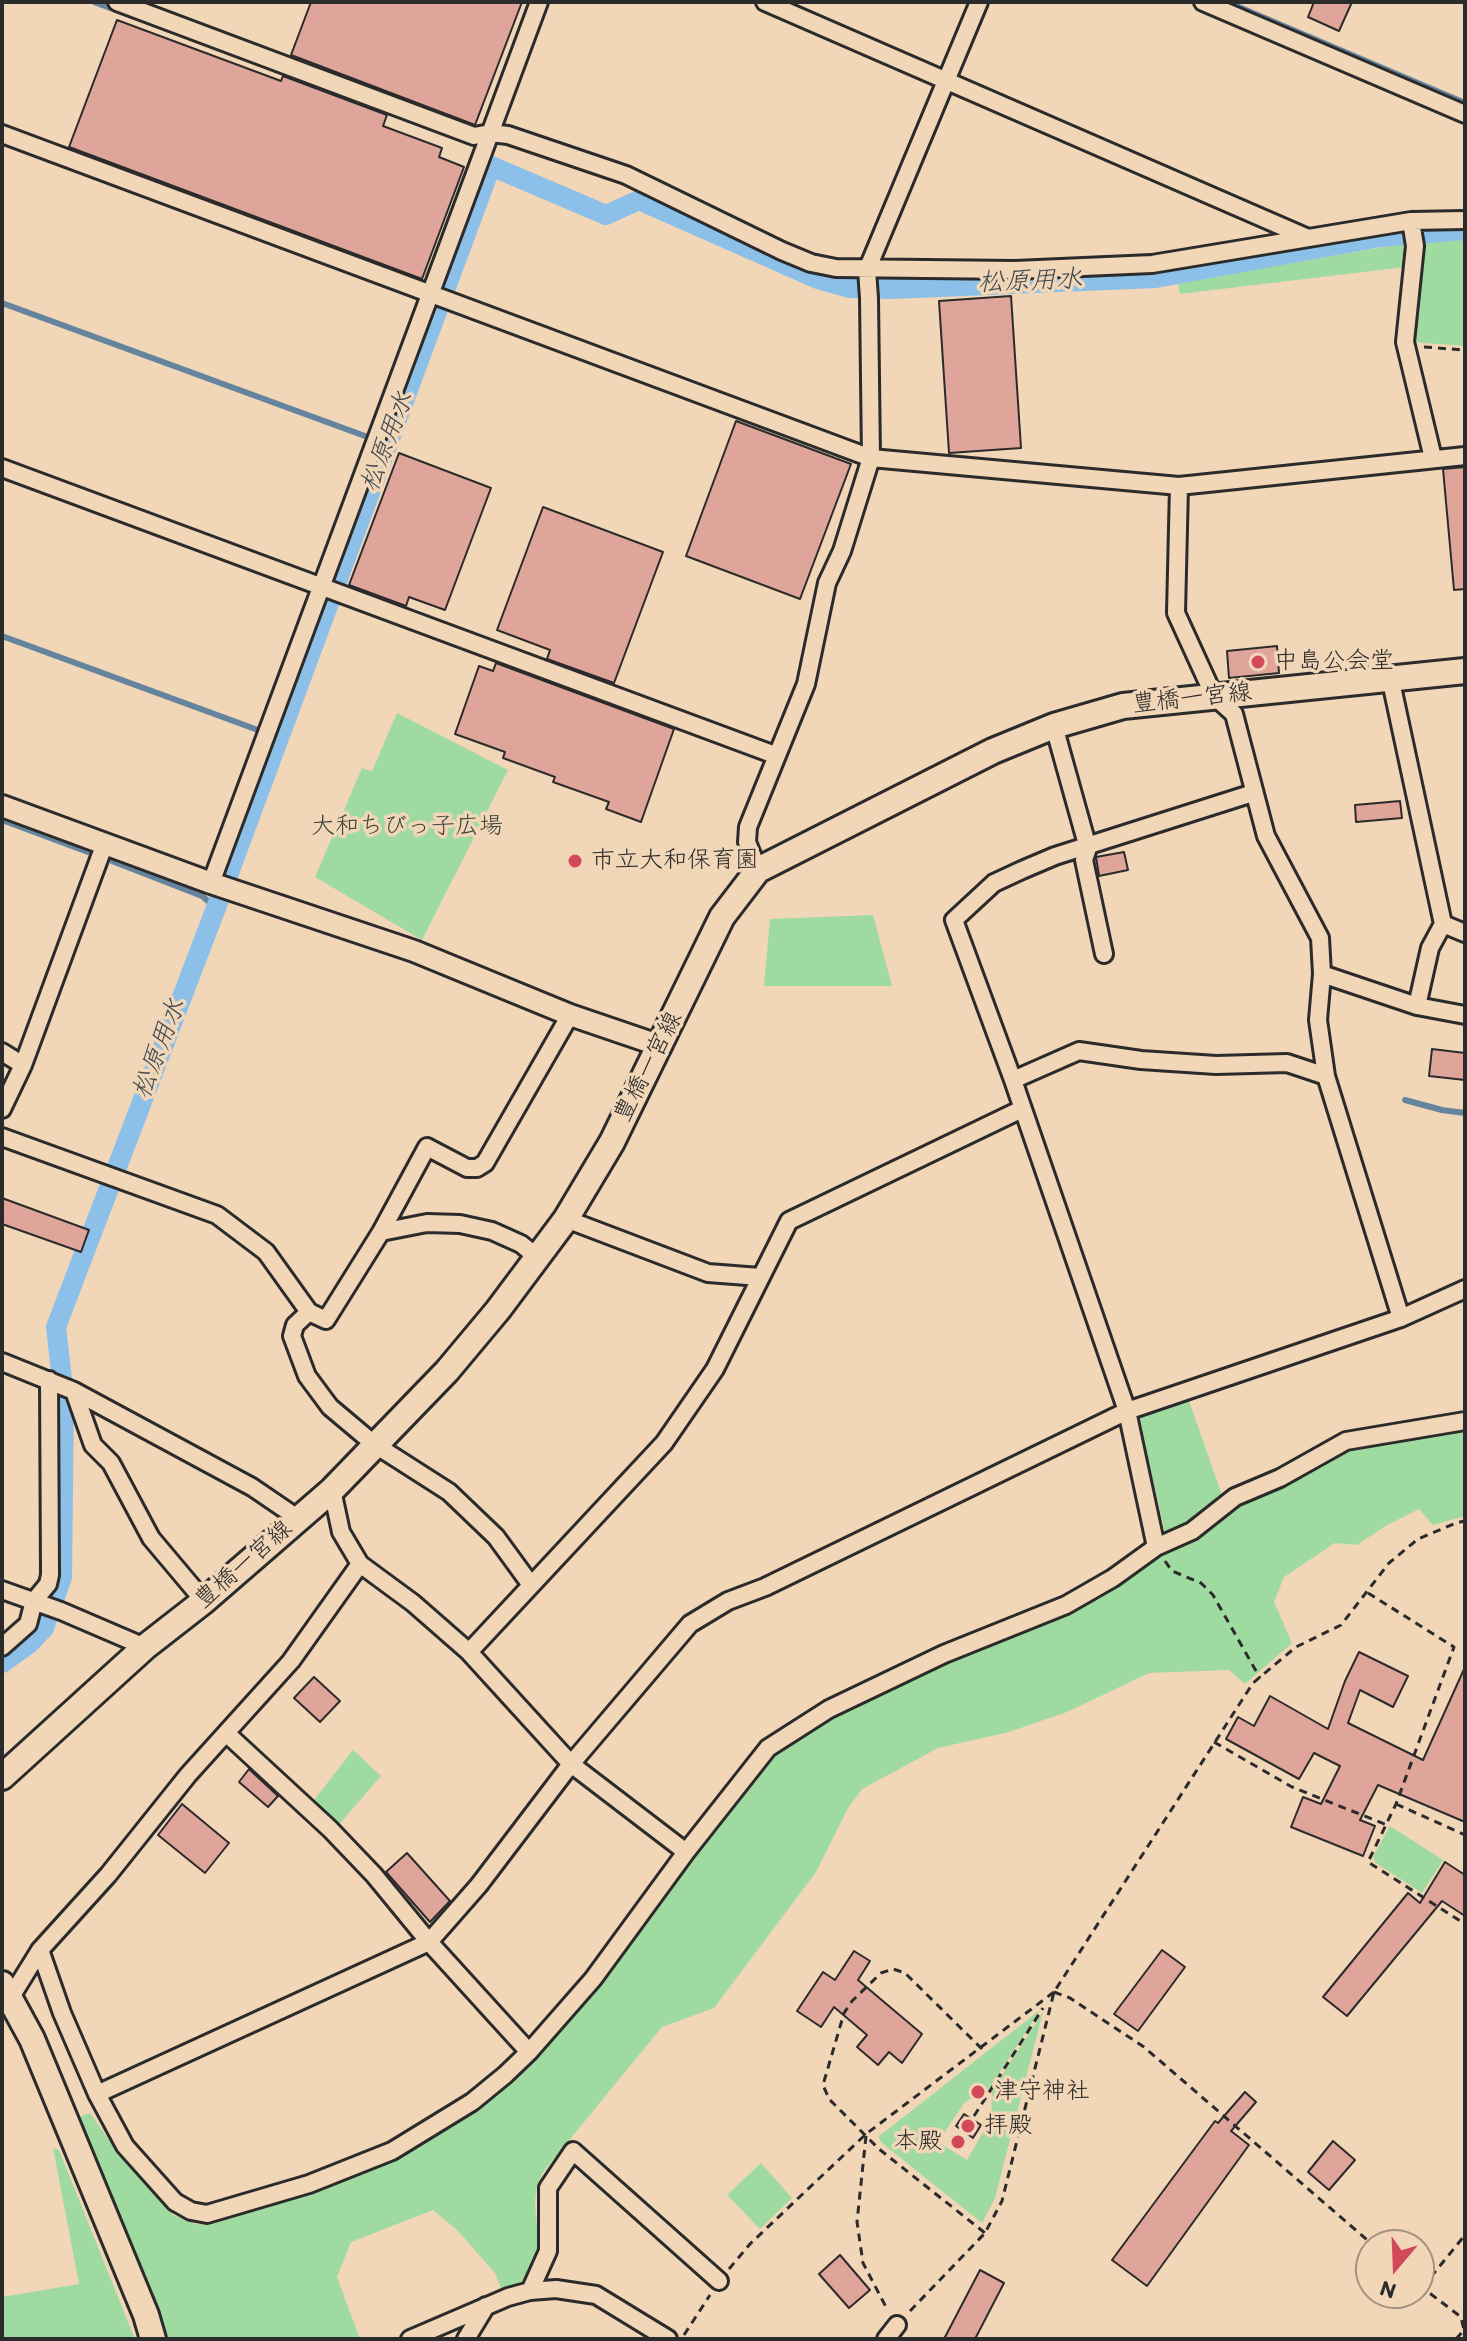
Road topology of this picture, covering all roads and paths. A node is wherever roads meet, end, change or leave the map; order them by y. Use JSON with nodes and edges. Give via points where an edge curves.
{"nodes":[{"id":1,"x":117,"y":2,"type":"edge"},
{"id":2,"x":539,"y":2,"type":"edge"},
{"id":3,"x":765,"y":2,"type":"edge"},
{"id":4,"x":979,"y":2,"type":"edge"},
{"id":5,"x":1203,"y":2,"type":"edge"},
{"id":6,"x":946,"y":79,"type":"junction"},
{"id":7,"x":1465,"y":114,"type":"edge"},
{"id":8,"x":490,"y":133,"type":"junction"},
{"id":9,"x":2,"y":134,"type":"edge"},
{"id":10,"x":1465,"y":220,"type":"edge"},
{"id":11,"x":1411,"y":221,"type":"junction"},
{"id":12,"x":1307,"y":238,"type":"junction"},
{"id":13,"x":867,"y":270,"type":"junction"},
{"id":14,"x":430,"y":293,"type":"junction"},
{"id":15,"x":1406,"y":346,"type":"junction"},
{"id":16,"x":1464,"y":350,"type":"edge"},
{"id":17,"x":1465,"y":456,"type":"edge"},
{"id":18,"x":871,"y":458,"type":"junction"},
{"id":19,"x":1433,"y":458,"type":"junction"},
{"id":20,"x":2,"y":468,"type":"edge"},
{"id":21,"x":1179,"y":486,"type":"junction"},
{"id":22,"x":321,"y":586,"type":"junction"},
{"id":23,"x":1465,"y":671,"type":"edge"},
{"id":24,"x":1390,"y":677,"type":"junction"},
{"id":25,"x":1214,"y":696,"type":"junction"},
{"id":26,"x":1054,"y":726,"type":"junction"},
{"id":27,"x":775,"y":755,"type":"junction"},
{"id":28,"x":1253,"y":793,"type":"junction"},
{"id":29,"x":2,"y":806,"type":"edge"},
{"id":30,"x":105,"y":843,"type":"junction"},
{"id":31,"x":1088,"y":848,"type":"junction"},
{"id":32,"x":758,"y":870,"type":"junction"},
{"id":33,"x":211,"y":883,"type":"junction"},
{"id":34,"x":1443,"y":924,"type":"junction"},
{"id":35,"x":1465,"y":933,"type":"edge"},
{"id":36,"x":1104,"y":954,"type":"dead end"},
{"id":37,"x":1322,"y":974,"type":"junction"},
{"id":38,"x":1417,"y":1006,"type":"junction"},
{"id":39,"x":570,"y":1015,"type":"junction"},
{"id":40,"x":1465,"y":1015,"type":"edge"},
{"id":41,"x":661,"y":1046,"type":"junction"},
{"id":42,"x":2,"y":1052,"type":"edge"},
{"id":43,"x":23,"y":1065,"type":"junction"},
{"id":44,"x":1326,"y":1076,"type":"junction"},
{"id":45,"x":1013,"y":1080,"type":"junction"},
{"id":46,"x":2,"y":1109,"type":"edge"},
{"id":47,"x":1022,"y":1109,"type":"junction"},
{"id":48,"x":2,"y":1137,"type":"edge"},
{"id":49,"x":566,"y":1219,"type":"junction"},
{"id":50,"x":381,"y":1232,"type":"junction"},
{"id":51,"x":537,"y":1257,"type":"junction"},
{"id":52,"x":760,"y":1277,"type":"junction"},
{"id":53,"x":1465,"y":1289,"type":"edge"},
{"id":54,"x":309,"y":1312,"type":"junction"},
{"id":55,"x":1401,"y":1318,"type":"junction"},
{"id":56,"x":2,"y":1362,"type":"edge"},
{"id":57,"x":49,"y":1380,"type":"junction"},
{"id":58,"x":73,"y":1391,"type":"junction"},
{"id":59,"x":1127,"y":1411,"type":"junction"},
{"id":60,"x":1465,"y":1421,"type":"edge"},
{"id":61,"x":374,"y":1444,"type":"junction"},
{"id":62,"x":332,"y":1490,"type":"junction"},
{"id":63,"x":299,"y":1519,"type":"junction"},
{"id":64,"x":1465,"y":1521,"type":"edge"},
{"id":65,"x":1156,"y":1547,"type":"junction"},
{"id":66,"x":360,"y":1564,"type":"junction"},
{"id":67,"x":531,"y":1585,"type":"junction"},
{"id":68,"x":2,"y":1590,"type":"edge"},
{"id":69,"x":1367,"y":1592,"type":"junction"},
{"id":70,"x":204,"y":1601,"type":"junction"},
{"id":71,"x":39,"y":1603,"type":"junction"},
{"id":72,"x":2,"y":1647,"type":"edge"},
{"id":73,"x":145,"y":1647,"type":"junction"},
{"id":74,"x":469,"y":1652,"type":"junction"},
{"id":75,"x":1260,"y":1678,"type":"junction"},
{"id":76,"x":226,"y":1733,"type":"junction"},
{"id":77,"x":1214,"y":1742,"type":"junction"},
{"id":78,"x":571,"y":1764,"type":"junction"},
{"id":79,"x":2,"y":1777,"type":"edge"},
{"id":80,"x":1396,"y":1804,"type":"junction"},
{"id":81,"x":1387,"y":1825,"type":"junction"},
{"id":82,"x":1465,"y":1835,"type":"edge"},
{"id":83,"x":686,"y":1852,"type":"junction"},
{"id":84,"x":1465,"y":1924,"type":"edge"},
{"id":85,"x":429,"y":1942,"type":"junction"},
{"id":86,"x":40,"y":1950,"type":"junction"},
{"id":87,"x":1054,"y":1992,"type":"junction"},
{"id":88,"x":5,"y":1998,"type":"edge"},
{"id":89,"x":1043,"y":2008,"type":"dead end"},
{"id":90,"x":982,"y":2049,"type":"junction"},
{"id":91,"x":529,"y":2052,"type":"junction"},
{"id":92,"x":97,"y":2094,"type":"junction"},
{"id":93,"x":974,"y":2116,"type":"dead end"},
{"id":94,"x":866,"y":2134,"type":"junction"},
{"id":95,"x":1355,"y":2229,"type":"edge"},
{"id":96,"x":985,"y":2233,"type":"junction"},
{"id":97,"x":1465,"y":2235,"type":"edge"},
{"id":98,"x":1435,"y":2270,"type":"edge"},
{"id":99,"x":719,"y":2281,"type":"junction"},
{"id":100,"x":530,"y":2291,"type":"junction"},
{"id":101,"x":1435,"y":2297,"type":"edge"},
{"id":102,"x":486,"y":2306,"type":"junction"},
{"id":103,"x":897,"y":2325,"type":"junction"},
{"id":104,"x":153,"y":2339,"type":"edge"},
{"id":105,"x":410,"y":2339,"type":"edge"},
{"id":106,"x":466,"y":2339,"type":"edge"},
{"id":107,"x":668,"y":2339,"type":"edge"},
{"id":108,"x":681,"y":2339,"type":"edge"},
{"id":109,"x":886,"y":2339,"type":"edge"},
{"id":110,"x":1456,"y":2339,"type":"edge"}],
"edges":[{"from":1,"to":8,"type":"street","via":[[474,136]]},
{"from":2,"to":8,"type":"street"},
{"from":3,"to":6,"type":"street"},
{"from":4,"to":6,"type":"street"},
{"from":5,"to":7,"type":"street"},
{"from":6,"to":12,"type":"street"},
{"from":6,"to":13,"type":"street"},
{"from":8,"to":13,"type":"street","via":[[626,175],[811,263]]},
{"from":8,"to":14,"type":"street"},
{"from":9,"to":14,"type":"street"},
{"from":10,"to":11,"type":"street"},
{"from":11,"to":12,"type":"street"},
{"from":11,"to":15,"type":"street","via":[[1415,246]]},
{"from":12,"to":13,"type":"street","via":[[1152,264]]},
{"from":13,"to":18,"type":"street"},
{"from":14,"to":18,"type":"street"},
{"from":14,"to":22,"type":"street"},
{"from":15,"to":16,"type":"path"},
{"from":15,"to":19,"type":"street"},
{"from":17,"to":19,"type":"street"},
{"from":18,"to":21,"type":"street"},
{"from":18,"to":27,"type":"street","via":[[827,583],[806,684]]},
{"from":19,"to":21,"type":"street"},
{"from":20,"to":22,"type":"street"},
{"from":21,"to":25,"type":"street","via":[[1176,613]]},
{"from":22,"to":27,"type":"street"},
{"from":22,"to":33,"type":"street"},
{"from":23,"to":24,"type":"main road","name":"豊橋一宮線"},
{"from":24,"to":25,"type":"main road","name":"豊橋一宮線"},
{"from":24,"to":34,"type":"street"},
{"from":25,"to":26,"type":"main road","name":"豊橋一宮線","via":[[1123,706]]},
{"from":25,"to":28,"type":"street","via":[[1234,714]]},
{"from":26,"to":31,"type":"street"},
{"from":26,"to":32,"type":"main road","name":"豊橋一宮線","via":[[993,751]]},
{"from":27,"to":32,"type":"street","via":[[748,827],[747,842]]},
{"from":28,"to":31,"type":"street"},
{"from":28,"to":37,"type":"street","via":[[1275,858],[1320,938]]},
{"from":29,"to":30,"type":"street"},
{"from":30,"to":33,"type":"street"},
{"from":30,"to":43,"type":"street"},
{"from":31,"to":36,"type":"street","via":[[1084,860]]},
{"from":31,"to":45,"type":"street","via":[[1055,856],[994,883],[954,920]]},
{"from":32,"to":41,"type":"main road","name":"豊橋一宮線","via":[[722,917]]},
{"from":33,"to":39,"type":"street","via":[[414,951]]},
{"from":34,"to":35,"type":"street"},
{"from":34,"to":38,"type":"street","via":[[1430,948]]},
{"from":37,"to":38,"type":"street"},
{"from":37,"to":44,"type":"street","via":[[1318,1020]]},
{"from":38,"to":40,"type":"street"},
{"from":39,"to":41,"type":"street"},
{"from":39,"to":50,"type":"street","via":[[485,1163],[467,1168],[427,1147]]},
{"from":41,"to":49,"type":"main road","name":"豊橋一宮線"},
{"from":42,"to":43,"type":"street"},
{"from":43,"to":46,"type":"street"},
{"from":44,"to":45,"type":"street","via":[[1287,1063],[1216,1065],[1079,1051]]},
{"from":44,"to":55,"type":"street"},
{"from":45,"to":47,"type":"street"},
{"from":47,"to":52,"type":"street","via":[[789,1221]]},
{"from":47,"to":59,"type":"street"},
{"from":48,"to":54,"type":"street","via":[[217,1215],[266,1252]]},
{"from":49,"to":51,"type":"main road","name":"豊橋一宮線"},
{"from":49,"to":52,"type":"street","via":[[708,1273]]},
{"from":50,"to":51,"type":"street","via":[[427,1223],[460,1224],[492,1231]]},
{"from":50,"to":54,"type":"street","via":[[326,1320]]},
{"from":51,"to":61,"type":"main road","name":"豊橋一宮線","via":[[447,1371]]},
{"from":52,"to":67,"type":"street","via":[[715,1369],[664,1443]]},
{"from":53,"to":55,"type":"street"},
{"from":54,"to":61,"type":"street","via":[[292,1336],[307,1376],[330,1407]]},
{"from":55,"to":59,"type":"street"},
{"from":56,"to":57,"type":"street"},
{"from":57,"to":58,"type":"street"},
{"from":57,"to":71,"type":"street","via":[[50,1575]]},
{"from":58,"to":63,"type":"street","via":[[252,1487]]},
{"from":58,"to":70,"type":"street","via":[[93,1445],[111,1463],[151,1538]]},
{"from":59,"to":65,"type":"street"},
{"from":59,"to":78,"type":"street","via":[[728,1601],[690,1624]]},
{"from":60,"to":65,"type":"street","via":[[1346,1441],[1235,1497],[1192,1531]]},
{"from":61,"to":62,"type":"main road","name":"豊橋一宮線"},
{"from":61,"to":67,"type":"street","via":[[449,1492],[496,1537]]},
{"from":62,"to":63,"type":"main road","name":"豊橋一宮線"},
{"from":62,"to":66,"type":"street","via":[[341,1532]]},
{"from":63,"to":70,"type":"main road","name":"豊橋一宮線"},
{"from":64,"to":69,"type":"path","via":[[1418,1539],[1389,1563]]},
{"from":65,"to":75,"type":"path","via":[[1172,1571],[1201,1583],[1213,1595]]},
{"from":65,"to":83,"type":"street","via":[[1066,1605],[944,1654],[829,1709],[768,1748]]},
{"from":66,"to":74,"type":"street"},
{"from":66,"to":76,"type":"street","via":[[291,1661]]},
{"from":67,"to":74,"type":"street"},
{"from":68,"to":71,"type":"street"},
{"from":69,"to":75,"type":"path","via":[[1341,1625],[1296,1647]]},
{"from":69,"to":80,"type":"path","via":[[1454,1647]]},
{"from":70,"to":73,"type":"main road","name":"豊橋一宮線"},
{"from":71,"to":72,"type":"street","via":[[28,1624]]},
{"from":71,"to":73,"type":"street"},
{"from":73,"to":79,"type":"main road","name":"豊橋一宮線"},
{"from":74,"to":78,"type":"street"},
{"from":75,"to":77,"type":"path"},
{"from":76,"to":85,"type":"street","via":[[330,1829]]},
{"from":76,"to":86,"type":"street"},
{"from":77,"to":81,"type":"path","via":[[1292,1787]]},
{"from":77,"to":87,"type":"path"},
{"from":78,"to":83,"type":"street"},
{"from":78,"to":85,"type":"street"},
{"from":80,"to":81,"type":"path"},
{"from":80,"to":82,"type":"path"},
{"from":81,"to":84,"type":"path","via":[[1368,1862]]},
{"from":83,"to":91,"type":"street","via":[[593,1979]]},
{"from":85,"to":91,"type":"street"},
{"from":85,"to":92,"type":"street"},
{"from":86,"to":88,"type":"street"},
{"from":86,"to":92,"type":"street"},
{"from":87,"to":90,"type":"path"},
{"from":87,"to":95,"type":"path","via":[[1144,2047]]},
{"from":87,"to":96,"type":"path","via":[[1002,2201]]},
{"from":88,"to":104,"type":"main road","via":[[32,2039]]},
{"from":89,"to":93,"type":"path"},
{"from":90,"to":94,"type":"path"},
{"from":90,"to":94,"type":"path","via":[[905,1973],[881,1973],[844,2013],[823,2085],[829,2099]]},
{"from":91,"to":92,"type":"street","via":[[472,2102],[392,2151],[309,2184],[207,2214],[175,2202],[125,2146]]},
{"from":94,"to":96,"type":"path"},
{"from":94,"to":99,"type":"path","via":[[750,2244]]},
{"from":94,"to":103,"type":"path","via":[[857,2222],[861,2253]]},
{"from":96,"to":103,"type":"path"},
{"from":97,"to":98,"type":"path"},
{"from":99,"to":100,"type":"street","via":[[573,2151],[548,2188],[548,2251]]},
{"from":99,"to":108,"type":"path"},
{"from":100,"to":102,"type":"street"},
{"from":100,"to":107,"type":"street","via":[[596,2295]]},
{"from":101,"to":110,"type":"path","via":[[1461,2317],[1464,2330]]},
{"from":102,"to":105,"type":"street"},
{"from":102,"to":106,"type":"street"},
{"from":103,"to":109,"type":"street"}]}
